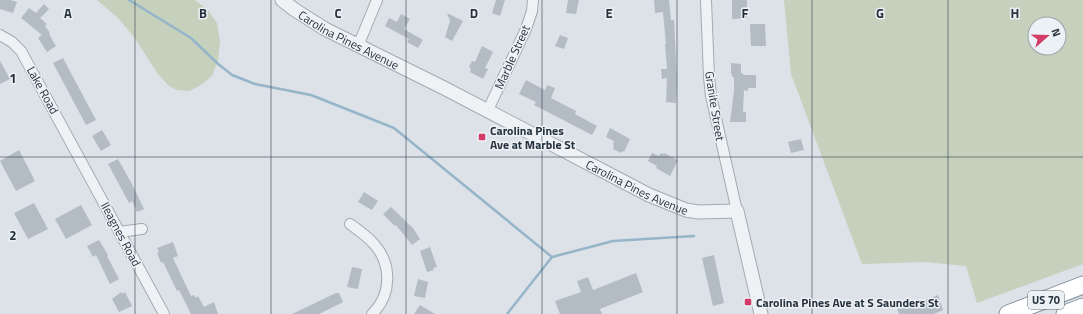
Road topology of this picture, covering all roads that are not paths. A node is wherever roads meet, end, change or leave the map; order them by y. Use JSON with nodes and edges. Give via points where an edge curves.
{"nodes":[{"id":1,"x":282,"y":0,"type":"edge"},
{"id":2,"x":377,"y":0,"type":"edge"},
{"id":3,"x":533,"y":0,"type":"edge"},
{"id":4,"x":706,"y":0,"type":"edge"},
{"id":5,"x":0,"y":35,"type":"edge"},
{"id":6,"x":358,"y":46,"type":"junction"},
{"id":7,"x":487,"y":112,"type":"junction"},
{"id":8,"x":77,"y":153,"type":"joint"},
{"id":9,"x":737,"y":211,"type":"junction"},
{"id":10,"x":350,"y":224,"type":"dead end"},
{"id":11,"x":142,"y":229,"type":"dead end"},
{"id":12,"x":119,"y":232,"type":"junction"},
{"id":13,"x":1083,"y":285,"type":"edge"},
{"id":14,"x":1083,"y":307,"type":"edge"},
{"id":15,"x":164,"y":314,"type":"edge"},
{"id":16,"x":372,"y":314,"type":"edge"},
{"id":17,"x":761,"y":314,"type":"edge"},
{"id":18,"x":1008,"y":314,"type":"edge"},
{"id":19,"x":1065,"y":314,"type":"edge"}],
"edges":[{"from":1,"to":6,"type":"street","name":"Carolina Pines Avenue","via":[[315,23]]},
{"from":2,"to":6,"type":"street"},
{"from":3,"to":7,"type":"street","name":"Marble Street","via":[[526,30]]},
{"from":4,"to":9,"type":"street","name":"Granite Street","via":[[711,96]]},
{"from":5,"to":8,"type":"street","name":"Lake Road","via":[[21,51]]},
{"from":6,"to":7,"type":"street","name":"Carolina Pines Avenue"},
{"from":7,"to":9,"type":"street","name":"Carolina Pines Avenue","via":[[668,204],[698,212]]},
{"from":8,"to":12,"type":"street","name":"Ileagnes Road"},
{"from":9,"to":17,"type":"street"},
{"from":10,"to":16,"type":"street","via":[[374,244],[385,261],[386,292]]},
{"from":11,"to":12,"type":"street"},
{"from":12,"to":15,"type":"street","name":"Ileagnes Road"},
{"from":13,"to":18,"type":"highway","number":"US 70"},
{"from":14,"to":19,"type":"highway","number":"US 70"}]}
